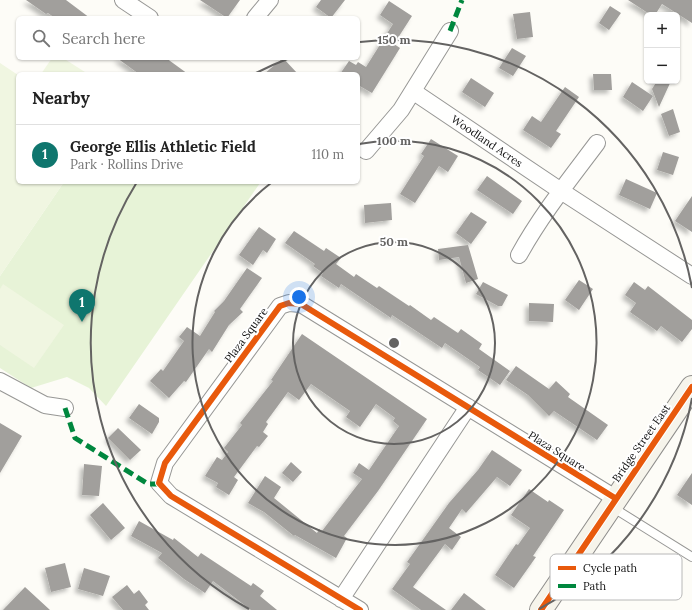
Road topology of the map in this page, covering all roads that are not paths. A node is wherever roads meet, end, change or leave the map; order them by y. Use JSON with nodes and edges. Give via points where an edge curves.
{"nodes":[{"id":1,"x":123,"y":0,"type":"edge"},
{"id":2,"x":270,"y":0,"type":"edge"},
{"id":3,"x":147,"y":16,"type":"edge"},
{"id":4,"x":257,"y":16,"type":"edge"},
{"id":5,"x":450,"y":31,"type":"dead end"},
{"id":6,"x":414,"y":92,"type":"junction"},
{"id":7,"x":597,"y":143,"type":"dead end"},
{"id":8,"x":366,"y":151,"type":"dead end"},
{"id":9,"x":561,"y":191,"type":"junction"},
{"id":10,"x":519,"y":255,"type":"dead end"},
{"id":11,"x":692,"y":276,"type":"edge"},
{"id":12,"x":0,"y":381,"type":"edge"},
{"id":13,"x":692,"y":387,"type":"edge"},
{"id":14,"x":468,"y":407,"type":"junction"},
{"id":15,"x":65,"y":408,"type":"dead end"},
{"id":16,"x":612,"y":502,"type":"junction"},
{"id":17,"x":578,"y":554,"type":"edge"},
{"id":18,"x":692,"y":557,"type":"edge"},
{"id":19,"x":550,"y":596,"type":"edge"},
{"id":20,"x":341,"y":599,"type":"junction"},
{"id":21,"x":360,"y":610,"type":"edge"},
{"id":22,"x":541,"y":610,"type":"edge"}],
"edges":[{"from":1,"to":3,"type":"street"},
{"from":2,"to":4,"type":"street"},
{"from":5,"to":6,"type":"street"},
{"from":6,"to":8,"type":"street"},
{"from":6,"to":9,"type":"street","name":"Woodland Acres"},
{"from":7,"to":9,"type":"street"},
{"from":9,"to":10,"type":"street"},
{"from":9,"to":11,"type":"street","name":"Woodland Acres"},
{"from":12,"to":15,"type":"street","via":[[45,405]]},
{"from":13,"to":16,"type":"street","name":"Bridge Street East"},
{"from":14,"to":16,"type":"street","name":"Plaza Square"},
{"from":14,"to":20,"type":"street"},
{"from":14,"to":20,"type":"street","name":"Plaza Square","via":[[301,304],[290,303],[280,306],[164,463],[160,483],[171,496]]},
{"from":16,"to":17,"type":"street","name":"Bridge Street East"},
{"from":16,"to":18,"type":"lane"},
{"from":19,"to":22,"type":"street","name":"Bridge Street East"},
{"from":20,"to":21,"type":"street","name":"Plaza Square"}]}
